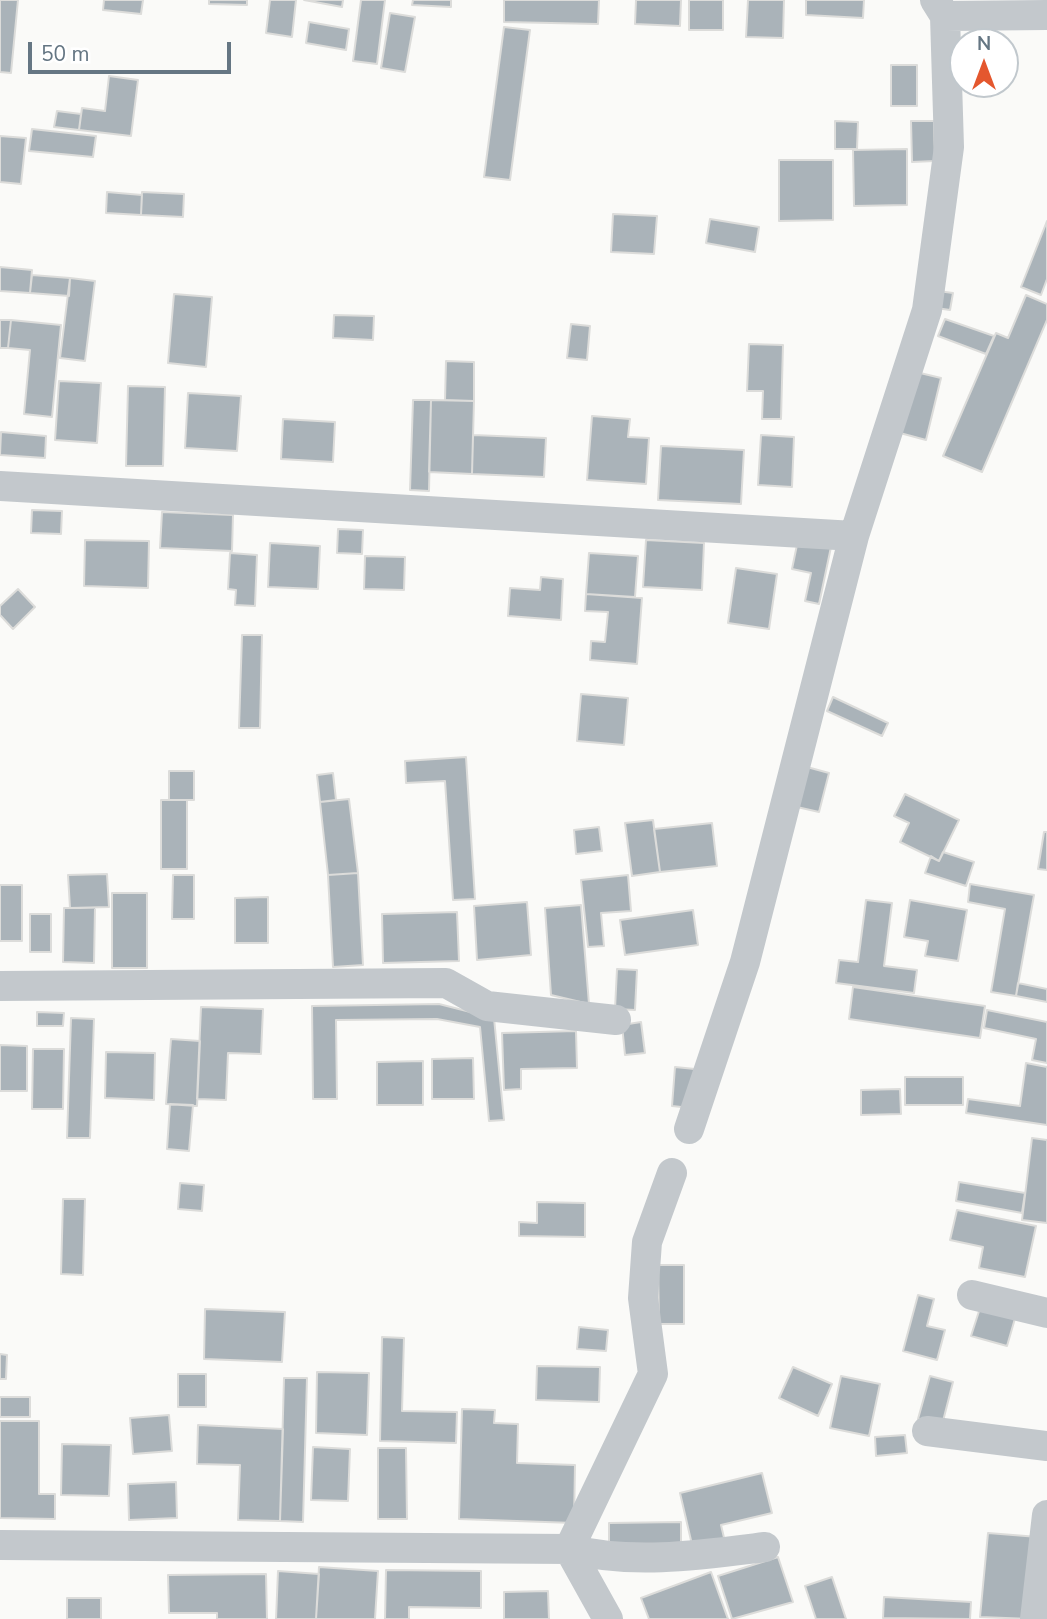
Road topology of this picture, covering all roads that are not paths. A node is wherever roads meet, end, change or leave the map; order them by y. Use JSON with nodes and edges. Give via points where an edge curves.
{"nodes":[{"id":1,"x":940,"y":8,"type":"edge"},
{"id":2,"x":1047,"y":15,"type":"edge"},
{"id":3,"x":0,"y":486,"type":"edge"},
{"id":4,"x":854,"y":537,"type":"junction"},
{"id":5,"x":0,"y":986,"type":"edge"},
{"id":6,"x":615,"y":1020,"type":"dead end"},
{"id":7,"x":689,"y":1129,"type":"dead end"},
{"id":8,"x":672,"y":1173,"type":"dead end"},
{"id":9,"x":972,"y":1295,"type":"dead end"},
{"id":10,"x":1047,"y":1313,"type":"edge"},
{"id":11,"x":927,"y":1431,"type":"dead end"},
{"id":12,"x":1047,"y":1446,"type":"edge"},
{"id":13,"x":1047,"y":1515,"type":"edge"},
{"id":14,"x":0,"y":1545,"type":"edge"},
{"id":15,"x":765,"y":1547,"type":"dead end"},
{"id":16,"x":569,"y":1549,"type":"junction"},
{"id":17,"x":608,"y":1619,"type":"edge"},
{"id":18,"x":1035,"y":1619,"type":"edge"}],
"edges":[{"from":1,"to":2,"type":"street"},
{"from":1,"to":4,"type":"street","via":[[948,147],[927,310]]},
{"from":3,"to":4,"type":"street"},
{"from":4,"to":7,"type":"street","via":[[745,962]]},
{"from":5,"to":6,"type":"street","via":[[446,983],[487,1006]]},
{"from":8,"to":16,"type":"street","via":[[647,1241],[643,1298],[653,1374]]},
{"from":9,"to":10,"type":"street"},
{"from":11,"to":12,"type":"street"},
{"from":13,"to":18,"type":"street"},
{"from":14,"to":16,"type":"street"},
{"from":15,"to":16,"type":"street","via":[[680,1558],[592,1555]]},
{"from":16,"to":17,"type":"street"}]}
